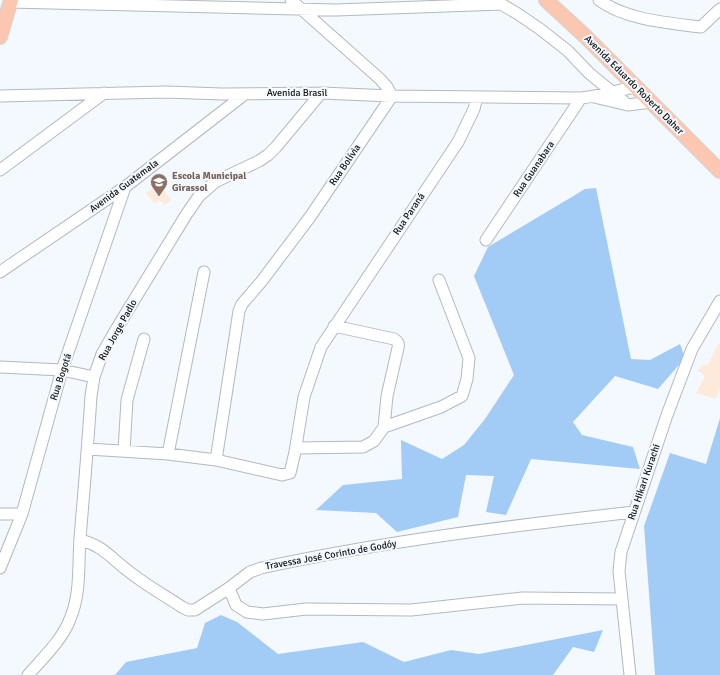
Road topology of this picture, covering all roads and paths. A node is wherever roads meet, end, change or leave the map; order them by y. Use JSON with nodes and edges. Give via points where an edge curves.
{"nodes":[{"id":1,"x":291,"y":0,"type":"edge"},
{"id":2,"x":546,"y":0,"type":"edge"},
{"id":3,"x":599,"y":0,"type":"edge"},
{"id":4,"x":10,"y":1,"type":"edge"},
{"id":5,"x":498,"y":2,"type":"edge"},
{"id":6,"x":302,"y":9,"type":"junction"},
{"id":7,"x":720,"y":9,"type":"edge"},
{"id":8,"x":0,"y":36,"type":"edge"},
{"id":9,"x":636,"y":87,"type":"junction"},
{"id":10,"x":611,"y":92,"type":"junction"},
{"id":11,"x":104,"y":93,"type":"junction"},
{"id":12,"x":321,"y":93,"type":"junction"},
{"id":13,"x":245,"y":94,"type":"junction"},
{"id":14,"x":0,"y":96,"type":"edge"},
{"id":15,"x":392,"y":96,"type":"junction"},
{"id":16,"x":477,"y":97,"type":"junction"},
{"id":17,"x":593,"y":97,"type":"junction"},
{"id":18,"x":581,"y":98,"type":"junction"},
{"id":19,"x":651,"y":102,"type":"junction"},
{"id":20,"x":628,"y":105,"type":"junction"},
{"id":21,"x":0,"y":170,"type":"edge"},
{"id":22,"x":720,"y":172,"type":"edge"},
{"id":23,"x":125,"y":187,"type":"junction"},
{"id":24,"x":486,"y":240,"type":"dead end"},
{"id":25,"x":0,"y":272,"type":"edge"},
{"id":26,"x":204,"y":272,"type":"dead end"},
{"id":27,"x":439,"y":280,"type":"dead end"},
{"id":28,"x":720,"y":301,"type":"edge"},
{"id":29,"x":334,"y":326,"type":"junction"},
{"id":30,"x":144,"y":339,"type":"dead end"},
{"id":31,"x":0,"y":367,"type":"edge"},
{"id":32,"x":62,"y":370,"type":"junction"},
{"id":33,"x":94,"y":377,"type":"junction"},
{"id":34,"x":384,"y":427,"type":"junction"},
{"id":35,"x":296,"y":448,"type":"junction"},
{"id":36,"x":88,"y":449,"type":"junction"},
{"id":37,"x":124,"y":451,"type":"junction"},
{"id":38,"x":168,"y":454,"type":"junction"},
{"id":39,"x":216,"y":460,"type":"junction"},
{"id":40,"x":634,"y":512,"type":"junction"},
{"id":41,"x":0,"y":514,"type":"edge"},
{"id":42,"x":22,"y":514,"type":"junction"},
{"id":43,"x":80,"y":540,"type":"junction"},
{"id":44,"x":0,"y":568,"type":"edge"},
{"id":45,"x":230,"y":588,"type":"junction"},
{"id":46,"x":622,"y":599,"type":"junction"},
{"id":47,"x":28,"y":675,"type":"edge"},
{"id":48,"x":630,"y":675,"type":"edge"}],
"edges":[{"from":1,"to":6,"type":"street"},
{"from":2,"to":9,"type":"main road","name":"Avenida Eduardo Roberto Daher"},
{"from":3,"to":7,"type":"street","via":[[634,16],[701,27]]},
{"from":4,"to":6,"type":"street"},
{"from":4,"to":8,"type":"main road"},
{"from":5,"to":6,"type":"street","via":[[365,9]]},
{"from":5,"to":10,"type":"street","via":[[562,46]]},
{"from":6,"to":15,"type":"street","via":[[380,78]]},
{"from":9,"to":10,"type":"street","name":"Avenida Brasil"},
{"from":9,"to":19,"type":"main road","name":"Avenida Eduardo Roberto Daher"},
{"from":10,"to":17,"type":"street","name":"Avenida Brasil"},
{"from":10,"to":20,"type":"street"},
{"from":11,"to":13,"type":"street","name":"Avenida Brasil"},
{"from":11,"to":14,"type":"street","name":"Avenida Brasil"},
{"from":11,"to":21,"type":"street"},
{"from":12,"to":13,"type":"street","name":"Avenida Brasil"},
{"from":12,"to":15,"type":"street","name":"Avenida Brasil"},
{"from":12,"to":33,"type":"street","name":"Rua Jorge Padlo","via":[[268,155],[215,182],[199,196],[117,328],[102,354]]},
{"from":13,"to":23,"type":"street","name":"Avenida Guatemala"},
{"from":15,"to":16,"type":"street","name":"Avenida Brasil"},
{"from":15,"to":39,"type":"street","name":"Rua Bolívia","via":[[298,234],[242,304]]},
{"from":16,"to":18,"type":"street","name":"Avenida Brasil"},
{"from":16,"to":29,"type":"street","name":"Rua Paraná","via":[[458,142]]},
{"from":17,"to":18,"type":"street","name":"Avenida Brasil"},
{"from":17,"to":20,"type":"street","name":"Avenida Brasil"},
{"from":18,"to":24,"type":"street","name":"Rua Guanabara"},
{"from":19,"to":20,"type":"street","name":"Avenida Brasil"},
{"from":19,"to":22,"type":"main road","name":"Avenida Eduardo Roberto Daher"},
{"from":23,"to":25,"type":"street","name":"Avenida Guatemala"},
{"from":23,"to":32,"type":"street","name":"Rua Bogotá"},
{"from":26,"to":38,"type":"street"},
{"from":27,"to":34,"type":"street","via":[[469,358],[462,396],[441,407]]},
{"from":28,"to":40,"type":"street","name":"Rua Hikari Kurachi","via":[[692,349]]},
{"from":29,"to":34,"type":"street","via":[[398,341],[387,396]]},
{"from":29,"to":35,"type":"street","name":"Rua Paraná","via":[[320,347],[304,397]]},
{"from":30,"to":37,"type":"street","via":[[127,400]]},
{"from":31,"to":32,"type":"street"},
{"from":32,"to":33,"type":"street"},
{"from":32,"to":42,"type":"street","name":"Rua Bogotá"},
{"from":33,"to":36,"type":"street","name":"Rua Jorge Padlo"},
{"from":34,"to":35,"type":"street","via":[[374,442],[362,447]]},
{"from":35,"to":39,"type":"street","name":"Rua Paraná","via":[[292,470],[287,475]]},
{"from":36,"to":37,"type":"street"},
{"from":36,"to":43,"type":"street","name":"Rua Jorge Padlo"},
{"from":37,"to":38,"type":"street"},
{"from":38,"to":39,"type":"street"},
{"from":40,"to":45,"type":"street","name":"Travessa José Corinto de Godóy","via":[[373,546],[261,568],[250,572]]},
{"from":40,"to":46,"type":"street","name":"Rua Hikari Kurachi","via":[[621,552],[619,570]]},
{"from":41,"to":42,"type":"street"},
{"from":42,"to":44,"type":"street","name":"Rua Bogotá"},
{"from":43,"to":45,"type":"street","name":"Travessa José Corinto de Godóy","via":[[90,542],[106,551],[127,570],[188,610],[195,610]]},
{"from":43,"to":47,"type":"street","name":"Rua Jorge Padlo","via":[[79,578],[70,620],[63,634]]},
{"from":45,"to":46,"type":"street","via":[[236,605],[246,612],[263,614],[306,609],[411,610],[523,598]]},
{"from":46,"to":48,"type":"street","name":"Rua Hikari Kurachi"}]}
